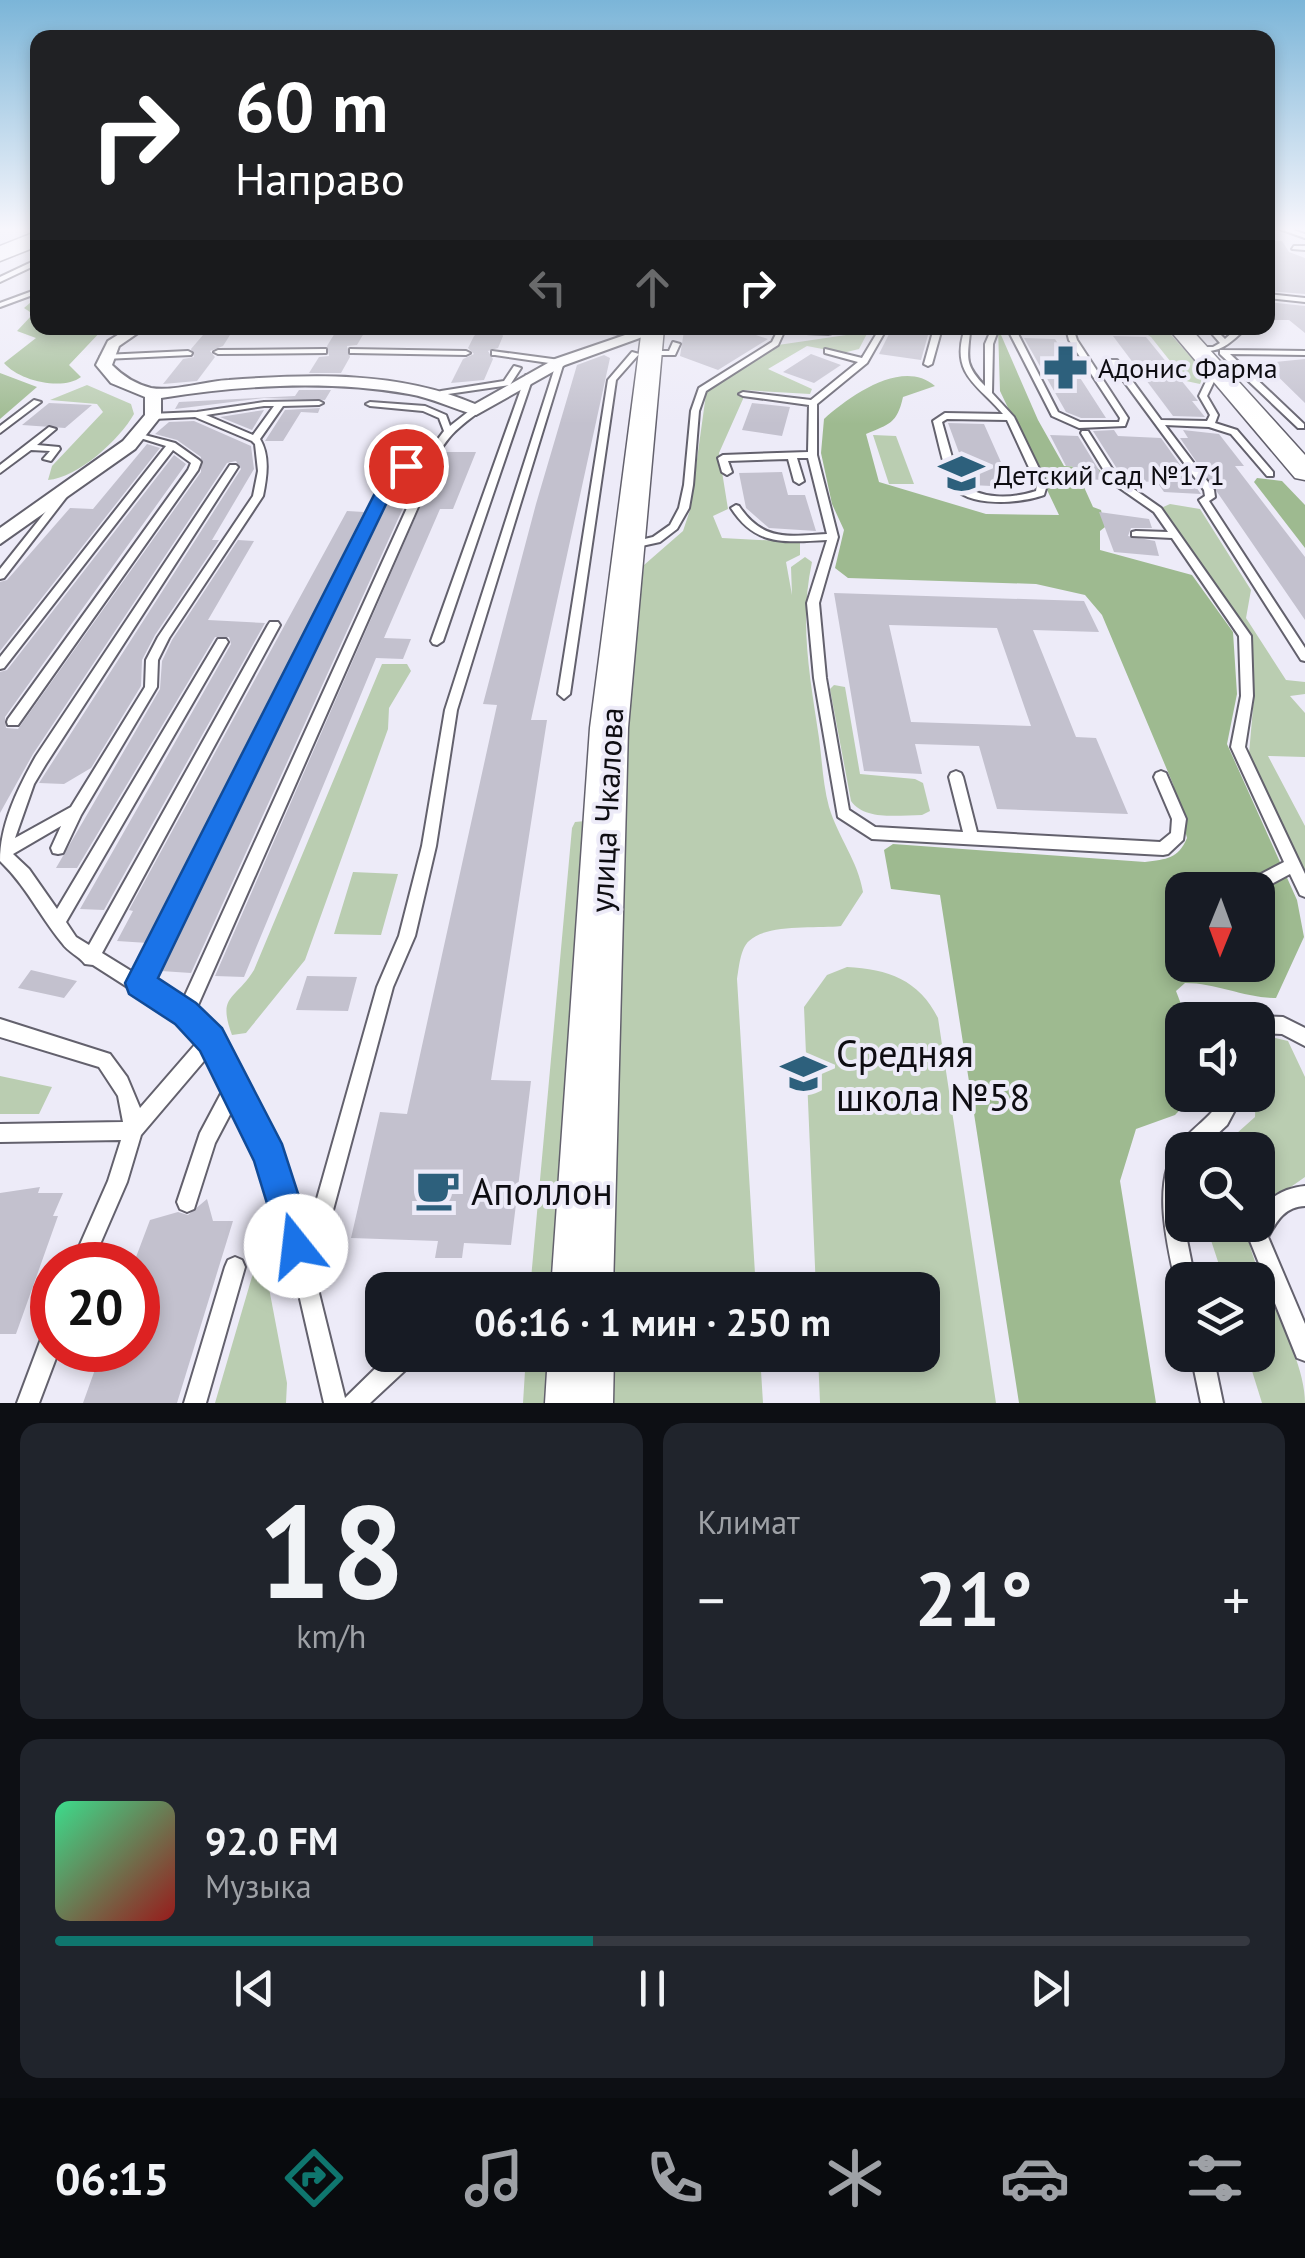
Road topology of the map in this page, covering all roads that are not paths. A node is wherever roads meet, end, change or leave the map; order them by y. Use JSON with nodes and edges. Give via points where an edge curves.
{"nodes":[{"id":1,"x":30,"y":294,"type":"edge"},
{"id":2,"x":0,"y":305,"type":"edge"},
{"id":3,"x":126,"y":335,"type":"edge"},
{"id":4,"x":615,"y":335,"type":"edge"},
{"id":5,"x":779,"y":335,"type":"edge"},
{"id":6,"x":879,"y":335,"type":"edge"},
{"id":7,"x":936,"y":335,"type":"edge"},
{"id":8,"x":967,"y":335,"type":"dead end"},
{"id":9,"x":992,"y":335,"type":"edge"},
{"id":10,"x":1014,"y":335,"type":"edge"},
{"id":11,"x":1072,"y":335,"type":"edge"},
{"id":12,"x":1190,"y":335,"type":"edge"},
{"id":13,"x":1234,"y":335,"type":"edge"},
{"id":14,"x":647,"y":345,"type":"edge"},
{"id":15,"x":1212,"y":349,"type":"edge"},
{"id":16,"x":323,"y":351,"type":"dead end"},
{"id":17,"x":353,"y":351,"type":"dead end"},
{"id":18,"x":218,"y":352,"type":"dead end"},
{"id":19,"x":828,"y":352,"type":"dead end"},
{"id":20,"x":188,"y":353,"type":"dead end"},
{"id":21,"x":466,"y":353,"type":"dead end"},
{"id":22,"x":1305,"y":353,"type":"edge"},
{"id":23,"x":496,"y":354,"type":"dead end"},
{"id":24,"x":104,"y":358,"type":"junction"},
{"id":25,"x":864,"y":360,"type":"junction"},
{"id":26,"x":560,"y":362,"type":"junction"},
{"id":27,"x":1114,"y":362,"type":"dead end"},
{"id":28,"x":928,"y":364,"type":"dead end"},
{"id":29,"x":523,"y":372,"type":"junction"},
{"id":30,"x":989,"y":392,"type":"junction"},
{"id":31,"x":441,"y":393,"type":"junction"},
{"id":32,"x":152,"y":394,"type":"junction"},
{"id":33,"x":743,"y":394,"type":"dead end"},
{"id":34,"x":36,"y":402,"type":"dead end"},
{"id":35,"x":282,"y":403,"type":"junction"},
{"id":36,"x":318,"y":403,"type":"dead end"},
{"id":37,"x":813,"y":403,"type":"junction"},
{"id":38,"x":370,"y":404,"type":"dead end"},
{"id":39,"x":476,"y":410,"type":"junction"},
{"id":40,"x":196,"y":414,"type":"junction"},
{"id":41,"x":153,"y":416,"type":"junction"},
{"id":42,"x":1010,"y":417,"type":"junction"},
{"id":43,"x":1158,"y":422,"type":"junction"},
{"id":44,"x":1210,"y":424,"type":"junction"},
{"id":45,"x":1300,"y":426,"type":"dead end"},
{"id":46,"x":52,"y":429,"type":"dead end"},
{"id":47,"x":0,"y":430,"type":"edge"},
{"id":48,"x":448,"y":431,"type":"junction"},
{"id":49,"x":1086,"y":433,"type":"dead end"},
{"id":50,"x":140,"y":435,"type":"junction"},
{"id":51,"x":254,"y":439,"type":"junction"},
{"id":52,"x":172,"y":446,"type":"junction"},
{"id":53,"x":30,"y":447,"type":"junction"},
{"id":54,"x":432,"y":450,"type":"junction"},
{"id":55,"x":812,"y":455,"type":"junction"},
{"id":56,"x":792,"y":456,"type":"junction"},
{"id":57,"x":48,"y":460,"type":"dead end"},
{"id":58,"x":233,"y":467,"type":"dead end"},
{"id":59,"x":0,"y":470,"type":"edge"},
{"id":60,"x":727,"y":472,"type":"dead end"},
{"id":61,"x":1305,"y":472,"type":"edge"},
{"id":62,"x":1270,"y":474,"type":"dead end"},
{"id":63,"x":799,"y":480,"type":"dead end"},
{"id":64,"x":70,"y":486,"type":"junction"},
{"id":65,"x":736,"y":508,"type":"dead end"},
{"id":66,"x":1136,"y":534,"type":"dead end"},
{"id":67,"x":1175,"y":535,"type":"junction"},
{"id":68,"x":834,"y":537,"type":"junction"},
{"id":69,"x":0,"y":538,"type":"edge"},
{"id":70,"x":625,"y":546,"type":"junction"},
{"id":71,"x":0,"y":576,"type":"edge"},
{"id":72,"x":274,"y":626,"type":"dead end"},
{"id":73,"x":437,"y":641,"type":"dead end"},
{"id":74,"x":222,"y":642,"type":"dead end"},
{"id":75,"x":1305,"y":657,"type":"edge"},
{"id":76,"x":0,"y":665,"type":"edge"},
{"id":77,"x":564,"y":694,"type":"dead end"},
{"id":78,"x":13,"y":722,"type":"dead end"},
{"id":79,"x":956,"y":777,"type":"dead end"},
{"id":80,"x":1161,"y":777,"type":"dead end"},
{"id":81,"x":76,"y":812,"type":"junction"},
{"id":82,"x":972,"y":840,"type":"junction"},
{"id":83,"x":58,"y":848,"type":"dead end"},
{"id":84,"x":1,"y":852,"type":"edge"},
{"id":85,"x":1293,"y":865,"type":"junction"},
{"id":86,"x":1275,"y":874,"type":"edge"},
{"id":87,"x":1305,"y":890,"type":"edge"},
{"id":88,"x":56,"y":923,"type":"junction"},
{"id":89,"x":91,"y":958,"type":"junction"},
{"id":90,"x":140,"y":983,"type":"junction"},
{"id":91,"x":186,"y":1014,"type":"junction"},
{"id":92,"x":1275,"y":1026,"type":"edge"},
{"id":93,"x":0,"y":1028,"type":"edge"},
{"id":94,"x":1305,"y":1037,"type":"edge"},
{"id":95,"x":211,"y":1040,"type":"junction"},
{"id":96,"x":236,"y":1086,"type":"junction"},
{"id":97,"x":1224,"y":1112,"type":"edge"},
{"id":98,"x":132,"y":1131,"type":"junction"},
{"id":99,"x":1206,"y":1132,"type":"edge"},
{"id":100,"x":0,"y":1133,"type":"edge"},
{"id":101,"x":1305,"y":1196,"type":"edge"},
{"id":102,"x":187,"y":1202,"type":"dead end"},
{"id":103,"x":90,"y":1242,"type":"edge"},
{"id":104,"x":234,"y":1268,"type":"dead end"},
{"id":105,"x":583,"y":1272,"type":"edge"},
{"id":106,"x":306,"y":1276,"type":"junction"},
{"id":107,"x":1305,"y":1350,"type":"edge"},
{"id":108,"x":40,"y":1372,"type":"edge"},
{"id":109,"x":387,"y":1372,"type":"edge"},
{"id":110,"x":580,"y":1372,"type":"edge"},
{"id":111,"x":1206,"y":1372,"type":"edge"},
{"id":112,"x":28,"y":1403,"type":"edge"},
{"id":113,"x":195,"y":1403,"type":"edge"},
{"id":114,"x":335,"y":1403,"type":"edge"},
{"id":115,"x":354,"y":1403,"type":"edge"},
{"id":116,"x":580,"y":1403,"type":"edge"},
{"id":117,"x":1212,"y":1403,"type":"edge"}],
"edges":[{"from":1,"to":2,"type":"lane"},
{"from":3,"to":24,"type":"street"},
{"from":4,"to":14,"type":"street"},
{"from":5,"to":70,"type":"lane","via":[[702,390],[684,508],[661,538]]},
{"from":6,"to":25,"type":"lane"},
{"from":7,"to":28,"type":"lane"},
{"from":8,"to":30,"type":"lane","via":[[969,376]]},
{"from":9,"to":30,"type":"lane"},
{"from":10,"to":11,"type":"lane","via":[[1055,414],[1079,424],[1122,424]]},
{"from":12,"to":15,"type":"main road"},
{"from":13,"to":15,"type":"lane"},
{"from":14,"to":26,"type":"street"},
{"from":14,"to":70,"type":"main road","name":"улица Чкалова"},
{"from":14,"to":77,"type":"lane","via":[[612,380]]},
{"from":15,"to":22,"type":"lane"},
{"from":15,"to":44,"type":"lane","via":[[1203,396],[1214,415]]},
{"from":15,"to":45,"type":"lane"},
{"from":15,"to":61,"type":"main road"},
{"from":16,"to":18,"type":"lane"},
{"from":17,"to":21,"type":"lane"},
{"from":19,"to":25,"type":"lane"},
{"from":20,"to":24,"type":"lane"},
{"from":23,"to":26,"type":"lane"},
{"from":24,"to":32,"type":"street","via":[[117,380]]},
{"from":25,"to":37,"type":"lane"},
{"from":26,"to":29,"type":"street"},
{"from":26,"to":106,"type":"lane","via":[[451,710],[408,936],[384,987]]},
{"from":27,"to":43,"type":"lane"},
{"from":29,"to":31,"type":"lane","via":[[507,383]]},
{"from":29,"to":39,"type":"street"},
{"from":29,"to":73,"type":"lane"},
{"from":30,"to":42,"type":"lane"},
{"from":31,"to":32,"type":"street","via":[[258,384]]},
{"from":31,"to":39,"type":"street"},
{"from":32,"to":41,"type":"street"},
{"from":33,"to":37,"type":"lane"},
{"from":34,"to":47,"type":"lane"},
{"from":35,"to":36,"type":"lane"},
{"from":35,"to":40,"type":"lane"},
{"from":35,"to":51,"type":"lane"},
{"from":37,"to":55,"type":"lane"},
{"from":38,"to":48,"type":"lane","via":[[434,412]]},
{"from":39,"to":48,"type":"lane"},
{"from":40,"to":41,"type":"lane"},
{"from":40,"to":51,"type":"lane"},
{"from":41,"to":50,"type":"street"},
{"from":42,"to":42,"type":"lane","via":[[937,420],[962,491],[976,497],[1041,494]]},
{"from":43,"to":44,"type":"lane"},
{"from":43,"to":75,"type":"lane","via":[[1209,490],[1204,500]]},
{"from":44,"to":62,"type":"lane","via":[[1234,432]]},
{"from":46,"to":53,"type":"lane"},
{"from":48,"to":54,"type":"lane"},
{"from":49,"to":67,"type":"lane","via":[[1114,480],[1147,500]]},
{"from":50,"to":52,"type":"lane"},
{"from":50,"to":64,"type":"street"},
{"from":51,"to":81,"type":"lane","via":[[263,471],[258,496],[164,637],[152,660],[151,687]]},
{"from":52,"to":76,"type":"lane"},
{"from":52,"to":78,"type":"lane","via":[[196,462],[193,470]]},
{"from":53,"to":57,"type":"lane","via":[[56,450]]},
{"from":53,"to":59,"type":"lane"},
{"from":54,"to":90,"type":"lane","via":[[400,470],[382,495]]},
{"from":54,"to":91,"type":"lane","via":[[423,486]]},
{"from":55,"to":56,"type":"lane"},
{"from":55,"to":68,"type":"lane"},
{"from":56,"to":60,"type":"lane","via":[[723,458]]},
{"from":56,"to":63,"type":"lane"},
{"from":58,"to":84,"type":"lane","via":[[41,760]]},
{"from":64,"to":69,"type":"street"},
{"from":64,"to":71,"type":"lane"},
{"from":65,"to":68,"type":"lane","via":[[762,537]]},
{"from":66,"to":67,"type":"lane"},
{"from":67,"to":85,"type":"lane","via":[[1245,636],[1247,696],[1238,747]]},
{"from":68,"to":82,"type":"lane","via":[[813,603],[843,813],[872,834]]},
{"from":70,"to":105,"type":"main road","name":"улица Чкалова","via":[[608,728]]},
{"from":72,"to":89,"type":"lane"},
{"from":74,"to":88,"type":"lane"},
{"from":79,"to":82,"type":"lane"},
{"from":80,"to":82,"type":"lane","via":[[1178,819],[1178,836],[1163,849]]},
{"from":81,"to":83,"type":"lane"},
{"from":81,"to":84,"type":"lane"},
{"from":84,"to":88,"type":"lane"},
{"from":85,"to":86,"type":"lane"},
{"from":85,"to":87,"type":"lane"},
{"from":88,"to":89,"type":"lane"},
{"from":89,"to":90,"type":"lane"},
{"from":90,"to":91,"type":"lane"},
{"from":91,"to":95,"type":"lane"},
{"from":92,"to":94,"type":"lane"},
{"from":93,"to":98,"type":"lane","via":[[104,1060],[116,1072]]},
{"from":95,"to":96,"type":"lane"},
{"from":95,"to":98,"type":"lane"},
{"from":96,"to":102,"type":"lane","via":[[207,1140]]},
{"from":96,"to":106,"type":"lane","via":[[270,1156]]},
{"from":97,"to":99,"type":"lane"},
{"from":98,"to":100,"type":"lane"},
{"from":98,"to":103,"type":"lane"},
{"from":101,"to":107,"type":"lane","via":[[1270,1210],[1258,1236]]},
{"from":104,"to":113,"type":"lane"},
{"from":106,"to":114,"type":"lane"},
{"from":108,"to":112,"type":"lane"},
{"from":109,"to":115,"type":"lane"},
{"from":110,"to":116,"type":"main road"},
{"from":111,"to":117,"type":"lane"}]}
